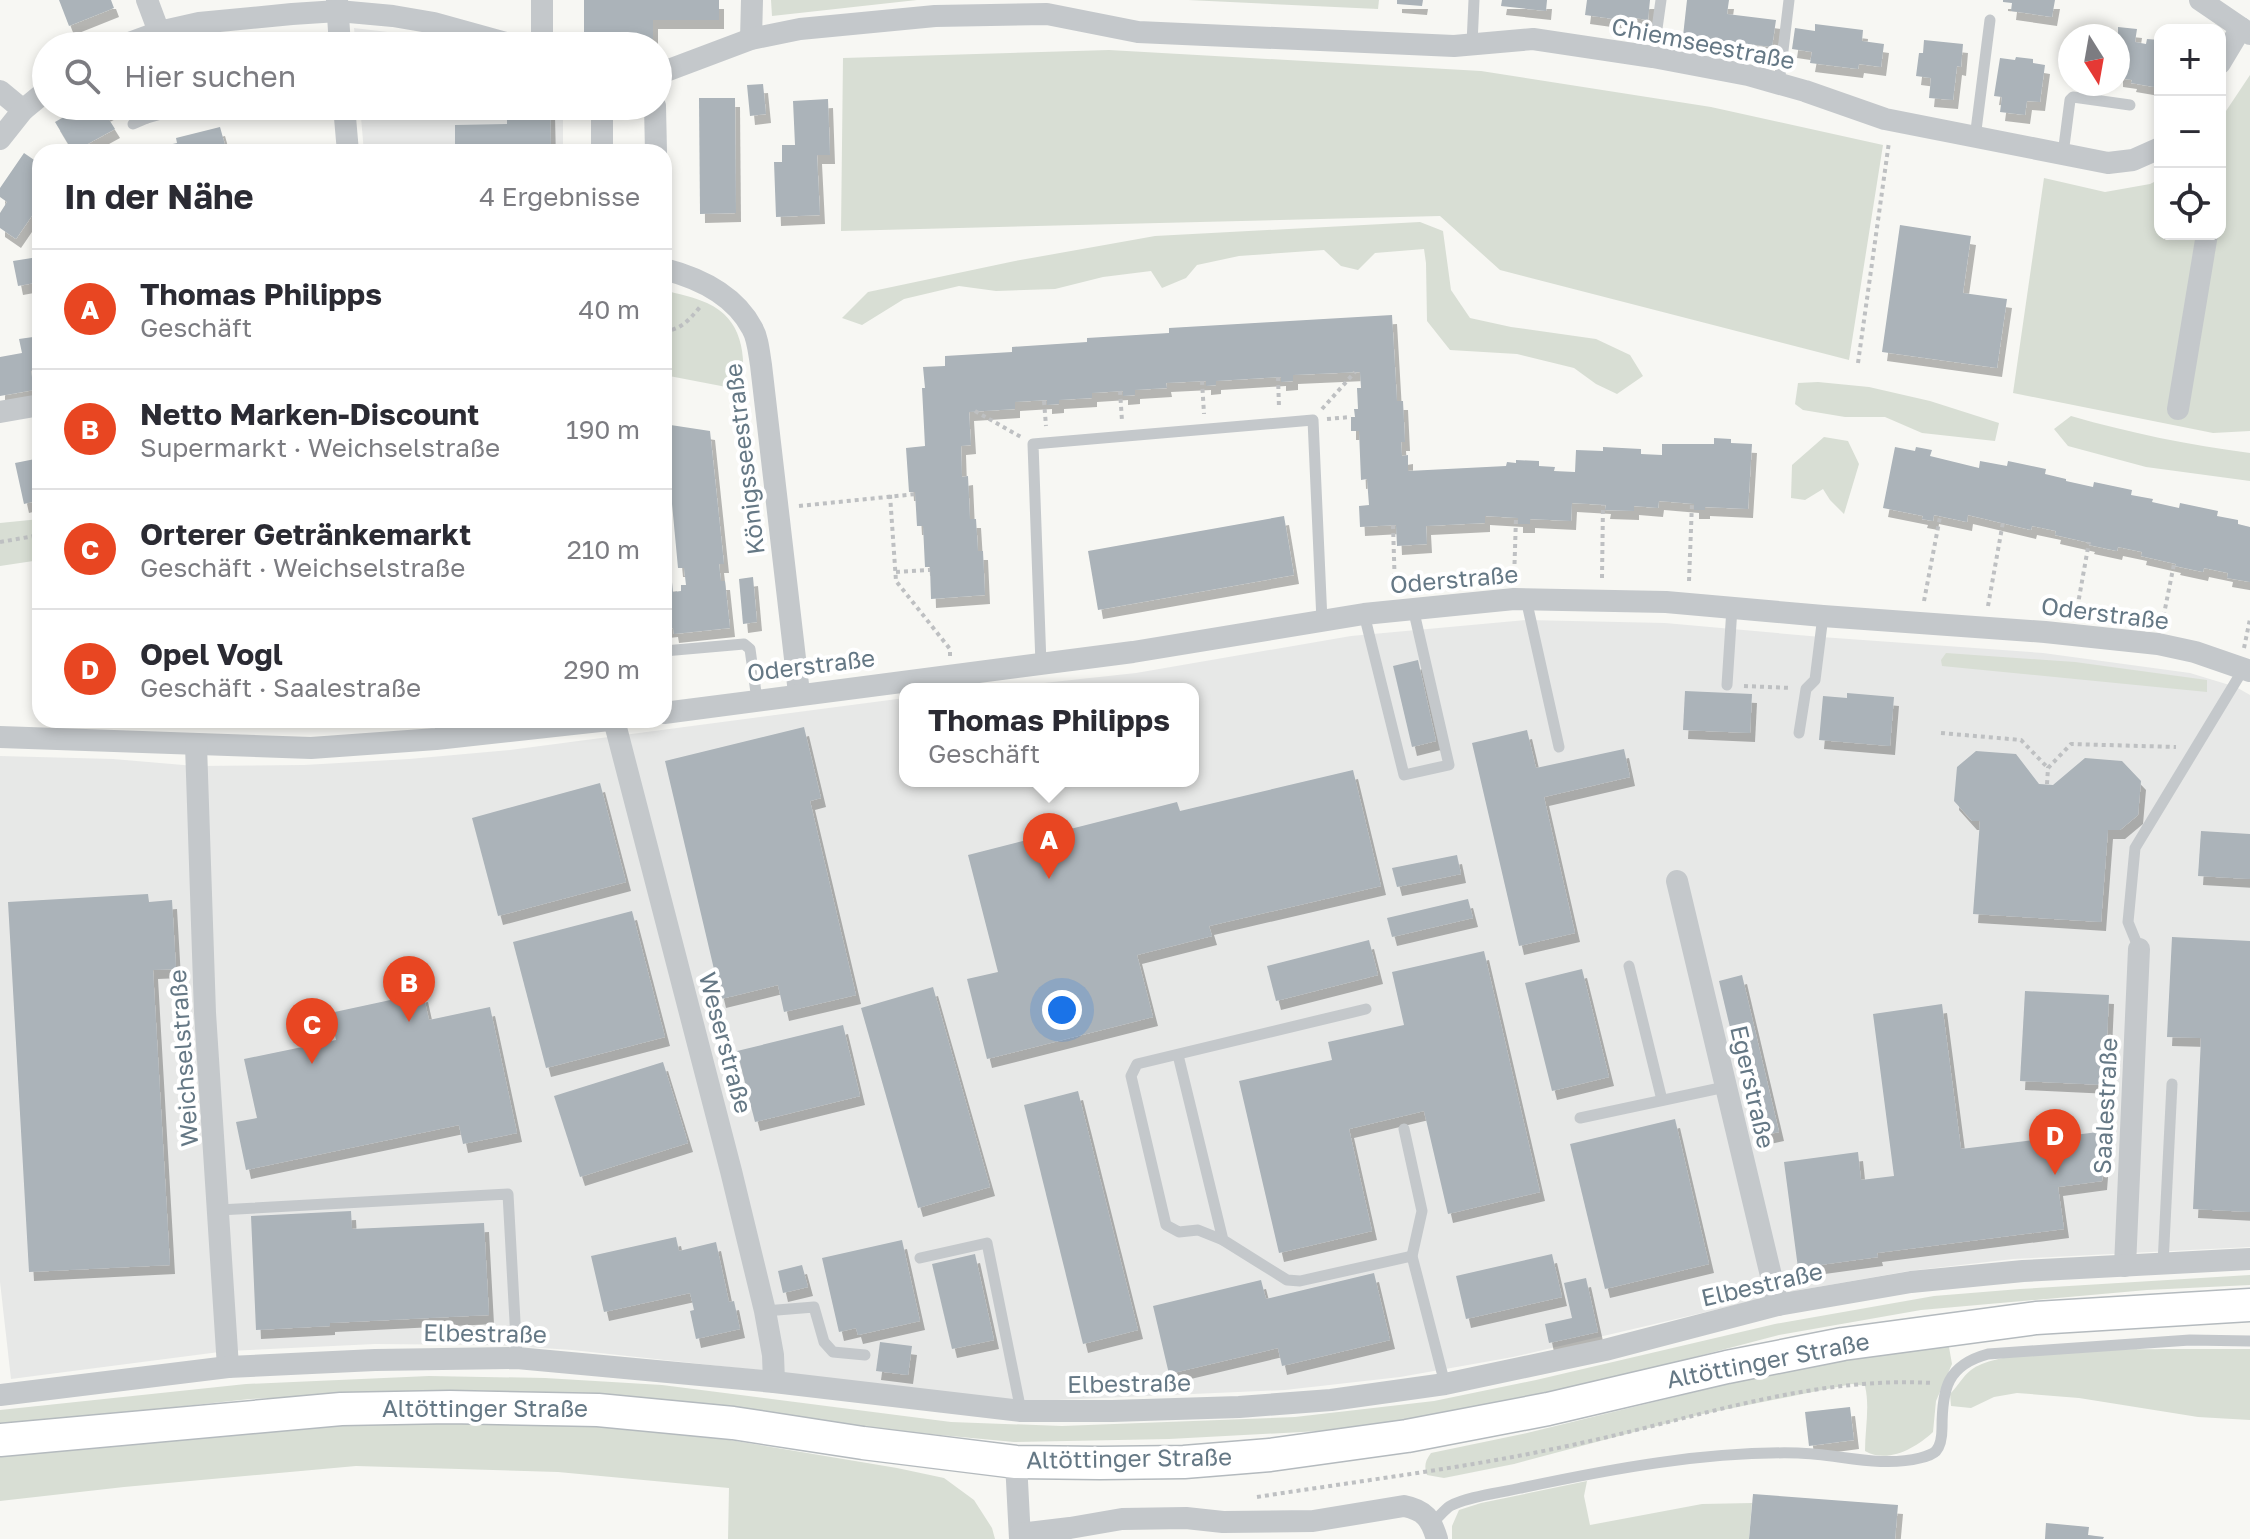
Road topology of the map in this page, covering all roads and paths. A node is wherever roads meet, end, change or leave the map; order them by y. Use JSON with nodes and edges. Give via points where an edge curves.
{"nodes":[{"id":1,"x":147,"y":0,"type":"edge"},
{"id":2,"x":542,"y":0,"type":"edge"},
{"id":3,"x":752,"y":0,"type":"edge"},
{"id":4,"x":1474,"y":0,"type":"edge"},
{"id":5,"x":1661,"y":0,"type":"edge"},
{"id":6,"x":1789,"y":0,"type":"edge"},
{"id":7,"x":2200,"y":0,"type":"edge"},
{"id":8,"x":338,"y":6,"type":"edge"},
{"id":9,"x":1990,"y":20,"type":"dead end"},
{"id":10,"x":2245,"y":31,"type":"edge"},
{"id":11,"x":159,"y":32,"type":"joint"},
{"id":12,"x":339,"y":32,"type":"edge"},
{"id":13,"x":466,"y":32,"type":"edge"},
{"id":14,"x":542,"y":32,"type":"edge"},
{"id":15,"x":751,"y":39,"type":"junction"},
{"id":16,"x":1472,"y":44,"type":"junction"},
{"id":17,"x":2226,"y":55,"type":"edge"},
{"id":18,"x":1653,"y":57,"type":"junction"},
{"id":19,"x":672,"y":69,"type":"edge"},
{"id":20,"x":1779,"y":84,"type":"junction"},
{"id":21,"x":0,"y":91,"type":"edge"},
{"id":22,"x":32,"y":103,"type":"edge"},
{"id":23,"x":2130,"y":105,"type":"dead end"},
{"id":24,"x":23,"y":110,"type":"junction"},
{"id":25,"x":142,"y":120,"type":"edge"},
{"id":26,"x":345,"y":120,"type":"edge"},
{"id":27,"x":602,"y":120,"type":"edge"},
{"id":28,"x":655,"y":120,"type":"edge"},
{"id":29,"x":1892,"y":120,"type":"junction"},
{"id":30,"x":133,"y":124,"type":"dead end"},
{"id":31,"x":1975,"y":138,"type":"junction"},
{"id":32,"x":0,"y":139,"type":"edge"},
{"id":33,"x":347,"y":144,"type":"edge"},
{"id":34,"x":602,"y":144,"type":"edge"},
{"id":35,"x":656,"y":144,"type":"edge"},
{"id":36,"x":2154,"y":151,"type":"edge"},
{"id":37,"x":2063,"y":154,"type":"junction"},
{"id":38,"x":2206,"y":240,"type":"edge"},
{"id":39,"x":672,"y":272,"type":"edge"},
{"id":40,"x":715,"y":289,"type":"junction"},
{"id":41,"x":672,"y":331,"type":"edge"},
{"id":42,"x":1858,"y":363,"type":"dead end"},
{"id":43,"x":1355,"y":372,"type":"dead end"},
{"id":44,"x":1278,"y":377,"type":"dead end"},
{"id":45,"x":1202,"y":381,"type":"dead end"},
{"id":46,"x":1120,"y":391,"type":"dead end"},
{"id":47,"x":1044,"y":401,"type":"dead end"},
{"id":48,"x":32,"y":406,"type":"edge"},
{"id":49,"x":2178,"y":409,"type":"dead end"},
{"id":50,"x":975,"y":411,"type":"dead end"},
{"id":51,"x":0,"y":412,"type":"edge"},
{"id":52,"x":1351,"y":417,"type":"dead end"},
{"id":53,"x":1313,"y":420,"type":"junction"},
{"id":54,"x":1280,"y":423,"type":"junction"},
{"id":55,"x":1205,"y":429,"type":"junction"},
{"id":56,"x":1123,"y":436,"type":"junction"},
{"id":57,"x":1047,"y":443,"type":"junction"},
{"id":58,"x":1033,"y":444,"type":"junction"},
{"id":59,"x":916,"y":494,"type":"dead end"},
{"id":60,"x":890,"y":495,"type":"junction"},
{"id":61,"x":1692,"y":503,"type":"dead end"},
{"id":62,"x":1603,"y":505,"type":"dead end"},
{"id":63,"x":778,"y":508,"type":"junction"},
{"id":64,"x":1940,"y":517,"type":"dead end"},
{"id":65,"x":1516,"y":518,"type":"dead end"},
{"id":66,"x":2003,"y":522,"type":"dead end"},
{"id":67,"x":1393,"y":525,"type":"dead end"},
{"id":68,"x":32,"y":536,"type":"edge"},
{"id":69,"x":0,"y":542,"type":"edge"},
{"id":70,"x":2089,"y":542,"type":"dead end"},
{"id":71,"x":2174,"y":564,"type":"dead end"},
{"id":72,"x":930,"y":570,"type":"dead end"},
{"id":73,"x":896,"y":572,"type":"junction"},
{"id":74,"x":1520,"y":599,"type":"junction"},
{"id":75,"x":1602,"y":600,"type":"junction"},
{"id":76,"x":1688,"y":604,"type":"junction"},
{"id":77,"x":1732,"y":608,"type":"junction"},
{"id":78,"x":1404,"y":610,"type":"junction"},
{"id":79,"x":1364,"y":614,"type":"junction"},
{"id":80,"x":1823,"y":616,"type":"junction"},
{"id":81,"x":2250,"y":619,"type":"edge"},
{"id":82,"x":1322,"y":621,"type":"junction"},
{"id":83,"x":1920,"y":623,"type":"junction"},
{"id":84,"x":1984,"y":628,"type":"junction"},
{"id":85,"x":2072,"y":636,"type":"junction"},
{"id":86,"x":2158,"y":644,"type":"junction"},
{"id":87,"x":672,"y":650,"type":"edge"},
{"id":88,"x":1041,"y":664,"type":"junction"},
{"id":89,"x":2245,"y":668,"type":"edge"},
{"id":90,"x":951,"y":674,"type":"junction"},
{"id":91,"x":1727,"y":685,"type":"joint"},
{"id":92,"x":1806,"y":689,"type":"junction"},
{"id":93,"x":799,"y":693,"type":"junction"},
{"id":94,"x":757,"y":700,"type":"junction"},
{"id":95,"x":672,"y":712,"type":"edge"},
{"id":96,"x":486,"y":728,"type":"edge"},
{"id":97,"x":614,"y":728,"type":"edge"},
{"id":98,"x":1799,"y":733,"type":"dead end"},
{"id":99,"x":1941,"y":733,"type":"dead end"},
{"id":100,"x":0,"y":737,"type":"edge"},
{"id":101,"x":196,"y":745,"type":"junction"},
{"id":102,"x":1559,"y":747,"type":"dead end"},
{"id":103,"x":2194,"y":748,"type":"junction"},
{"id":104,"x":2048,"y":768,"type":"junction"},
{"id":105,"x":2047,"y":784,"type":"dead end"},
{"id":106,"x":1677,"y":881,"type":"dead end"},
{"id":107,"x":2139,"y":949,"type":"joint"},
{"id":108,"x":1629,"y":966,"type":"dead end"},
{"id":109,"x":1366,"y":1009,"type":"dead end"},
{"id":110,"x":1178,"y":1055,"type":"junction"},
{"id":111,"x":2172,"y":1084,"type":"dead end"},
{"id":112,"x":1725,"y":1087,"type":"junction"},
{"id":113,"x":1662,"y":1100,"type":"junction"},
{"id":114,"x":1580,"y":1118,"type":"dead end"},
{"id":115,"x":1404,"y":1129,"type":"dead end"},
{"id":116,"x":219,"y":1210,"type":"junction"},
{"id":117,"x":1223,"y":1240,"type":"junction"},
{"id":118,"x":1412,"y":1256,"type":"junction"},
{"id":119,"x":920,"y":1258,"type":"dead end"},
{"id":120,"x":2250,"y":1259,"type":"edge"},
{"id":121,"x":2163,"y":1264,"type":"junction"},
{"id":122,"x":2125,"y":1266,"type":"junction"},
{"id":123,"x":1778,"y":1305,"type":"junction"},
{"id":124,"x":2250,"y":1305,"type":"edge"},
{"id":125,"x":765,"y":1311,"type":"junction"},
{"id":126,"x":2250,"y":1341,"type":"edge"},
{"id":127,"x":865,"y":1355,"type":"dead end"},
{"id":128,"x":517,"y":1358,"type":"junction"},
{"id":129,"x":228,"y":1367,"type":"junction"},
{"id":130,"x":774,"y":1382,"type":"junction"},
{"id":131,"x":1445,"y":1384,"type":"junction"},
{"id":132,"x":1947,"y":1384,"type":"junction"},
{"id":133,"x":0,"y":1395,"type":"edge"},
{"id":134,"x":1021,"y":1411,"type":"junction"},
{"id":135,"x":0,"y":1440,"type":"edge"},
{"id":136,"x":1016,"y":1462,"type":"junction"},
{"id":137,"x":1249,"y":1498,"type":"dead end"},
{"id":138,"x":1435,"y":1531,"type":"edge"},
{"id":139,"x":1020,"y":1537,"type":"edge"}],
"edges":[{"from":1,"to":11,"type":"street"},
{"from":2,"to":14,"type":"street"},
{"from":3,"to":15,"type":"street"},
{"from":4,"to":16,"type":"lane"},
{"from":5,"to":18,"type":"lane"},
{"from":6,"to":20,"type":"lane"},
{"from":7,"to":10,"type":"street"},
{"from":8,"to":11,"type":"street"},
{"from":8,"to":12,"type":"street"},
{"from":8,"to":13,"type":"street"},
{"from":9,"to":31,"type":"lane"},
{"from":10,"to":17,"type":"street"},
{"from":15,"to":16,"type":"street","name":"Chiemseestraße","via":[[920,17],[1047,14],[1138,32]]},
{"from":15,"to":19,"type":"street","name":"Chiemseestraße"},
{"from":16,"to":18,"type":"street","name":"Chiemseestraße","via":[[1533,39]]},
{"from":18,"to":20,"type":"street","name":"Chiemseestraße"},
{"from":20,"to":29,"type":"street","name":"Chiemseestraße"},
{"from":21,"to":24,"type":"street"},
{"from":22,"to":24,"type":"street"},
{"from":23,"to":37,"type":"lane","via":[[2073,97]]},
{"from":24,"to":32,"type":"street"},
{"from":25,"to":30,"type":"lane"},
{"from":26,"to":33,"type":"street"},
{"from":27,"to":34,"type":"street"},
{"from":28,"to":35,"type":"street"},
{"from":29,"to":31,"type":"street","name":"Chiemseestraße"},
{"from":29,"to":42,"type":"path"},
{"from":31,"to":37,"type":"street","name":"Chiemseestraße"},
{"from":36,"to":37,"type":"street","name":"Chiemseestraße","via":[[2121,163]]},
{"from":38,"to":49,"type":"street"},
{"from":39,"to":40,"type":"street","name":"Königsseestraße"},
{"from":40,"to":41,"type":"path"},
{"from":40,"to":63,"type":"street","name":"Königsseestraße","via":[[754,330]]},
{"from":43,"to":53,"type":"path"},
{"from":44,"to":54,"type":"path"},
{"from":45,"to":55,"type":"path"},
{"from":46,"to":56,"type":"path"},
{"from":47,"to":57,"type":"path"},
{"from":48,"to":51,"type":"street"},
{"from":50,"to":58,"type":"path"},
{"from":52,"to":53,"type":"path"},
{"from":53,"to":54,"type":"lane"},
{"from":53,"to":82,"type":"lane"},
{"from":54,"to":55,"type":"lane"},
{"from":55,"to":56,"type":"lane"},
{"from":56,"to":57,"type":"lane"},
{"from":57,"to":58,"type":"lane"},
{"from":58,"to":88,"type":"lane"},
{"from":59,"to":60,"type":"path"},
{"from":60,"to":63,"type":"path"},
{"from":60,"to":73,"type":"path"},
{"from":61,"to":76,"type":"path"},
{"from":62,"to":75,"type":"path"},
{"from":63,"to":93,"type":"street","name":"Königsseestraße"},
{"from":64,"to":83,"type":"path"},
{"from":65,"to":74,"type":"path"},
{"from":66,"to":84,"type":"path"},
{"from":67,"to":78,"type":"path"},
{"from":68,"to":69,"type":"path"},
{"from":70,"to":85,"type":"path"},
{"from":71,"to":86,"type":"path"},
{"from":72,"to":73,"type":"path"},
{"from":73,"to":90,"type":"path","via":[[896,581],[950,649]]},
{"from":74,"to":75,"type":"street","name":"Oderstraße"},
{"from":74,"to":78,"type":"street","name":"Oderstraße"},
{"from":74,"to":102,"type":"lane"},
{"from":75,"to":76,"type":"street","name":"Oderstraße"},
{"from":76,"to":77,"type":"street","name":"Oderstraße"},
{"from":77,"to":80,"type":"street","name":"Oderstraße"},
{"from":77,"to":91,"type":"lane"},
{"from":78,"to":79,"type":"street","name":"Oderstraße"},
{"from":78,"to":79,"type":"lane","via":[[1449,765],[1404,775]]},
{"from":79,"to":82,"type":"street","name":"Oderstraße"},
{"from":80,"to":83,"type":"street","name":"Oderstraße"},
{"from":80,"to":92,"type":"lane","via":[[1815,680]]},
{"from":81,"to":89,"type":"path"},
{"from":82,"to":88,"type":"street","name":"Oderstraße"},
{"from":83,"to":84,"type":"street","name":"Oderstraße"},
{"from":84,"to":85,"type":"street","name":"Oderstraße"},
{"from":85,"to":86,"type":"street","name":"Oderstraße"},
{"from":86,"to":89,"type":"street","name":"Oderstraße"},
{"from":87,"to":94,"type":"lane","via":[[744,644],[750,649]]},
{"from":88,"to":90,"type":"street","name":"Oderstraße"},
{"from":89,"to":103,"type":"lane"},
{"from":90,"to":93,"type":"street","name":"Oderstraße"},
{"from":91,"to":92,"type":"path"},
{"from":92,"to":98,"type":"lane"},
{"from":93,"to":94,"type":"street","name":"Oderstraße"},
{"from":94,"to":95,"type":"street","name":"Oderstraße"},
{"from":96,"to":101,"type":"street","via":[[370,745]]},
{"from":97,"to":125,"type":"street","name":"Weserstraße"},
{"from":99,"to":104,"type":"path","via":[[2021,740]]},
{"from":100,"to":101,"type":"street"},
{"from":101,"to":116,"type":"street","name":"Weichselstraße","via":[[205,1013]]},
{"from":103,"to":104,"type":"path","via":[[2071,744]]},
{"from":103,"to":107,"type":"lane","via":[[2135,848],[2128,922]]},
{"from":104,"to":105,"type":"path"},
{"from":106,"to":112,"type":"street","name":"Egerstraße"},
{"from":107,"to":122,"type":"street","name":"Saalestraße"},
{"from":108,"to":113,"type":"lane"},
{"from":109,"to":110,"type":"lane"},
{"from":110,"to":117,"type":"lane"},
{"from":110,"to":117,"type":"lane","via":[[1137,1064],[1131,1076],[1166,1225]]},
{"from":111,"to":121,"type":"lane"},
{"from":112,"to":113,"type":"lane"},
{"from":112,"to":123,"type":"street","name":"Egerstraße"},
{"from":113,"to":114,"type":"lane"},
{"from":115,"to":118,"type":"lane","via":[[1422,1211]]},
{"from":116,"to":128,"type":"lane","via":[[508,1194]]},
{"from":116,"to":129,"type":"street","name":"Weichselstraße"},
{"from":117,"to":118,"type":"lane","via":[[1287,1280]]},
{"from":118,"to":131,"type":"lane"},
{"from":119,"to":134,"type":"lane","via":[[987,1243]]},
{"from":120,"to":121,"type":"street","name":"Elbestraße"},
{"from":121,"to":122,"type":"street","name":"Elbestraße"},
{"from":122,"to":123,"type":"street","name":"Elbestraße","via":[[1911,1282]]},
{"from":123,"to":131,"type":"street","name":"Elbestraße"},
{"from":124,"to":136,"type":"main road","name":"Altöttinger Straße","via":[[2036,1318],[1843,1344],[1548,1409],[1340,1447],[1184,1462]]},
{"from":125,"to":127,"type":"lane","via":[[814,1307],[824,1342],[833,1352]]},
{"from":125,"to":130,"type":"street","name":"Weserstraße"},
{"from":126,"to":132,"type":"lane","via":[[1988,1354],[1955,1371]]},
{"from":128,"to":129,"type":"street","name":"Elbestraße"},
{"from":128,"to":130,"type":"street","name":"Elbestraße"},
{"from":129,"to":133,"type":"street","name":"Elbestraße"},
{"from":130,"to":134,"type":"street","name":"Elbestraße"},
{"from":131,"to":134,"type":"street","name":"Elbestraße","via":[[1239,1407]]},
{"from":132,"to":137,"type":"path","via":[[1828,1386],[1579,1444]]},
{"from":132,"to":138,"type":"lane","via":[[1940,1441],[1936,1451],[1923,1458],[1885,1462],[1799,1453],[1677,1461],[1478,1498],[1450,1507]]},
{"from":135,"to":136,"type":"main road","name":"Altöttinger Straße","via":[[341,1409],[598,1410]]},
{"from":136,"to":139,"type":"street"},
{"from":138,"to":139,"type":"street","via":[[1427,1515],[1404,1506],[1313,1521],[1122,1519]]}]}
